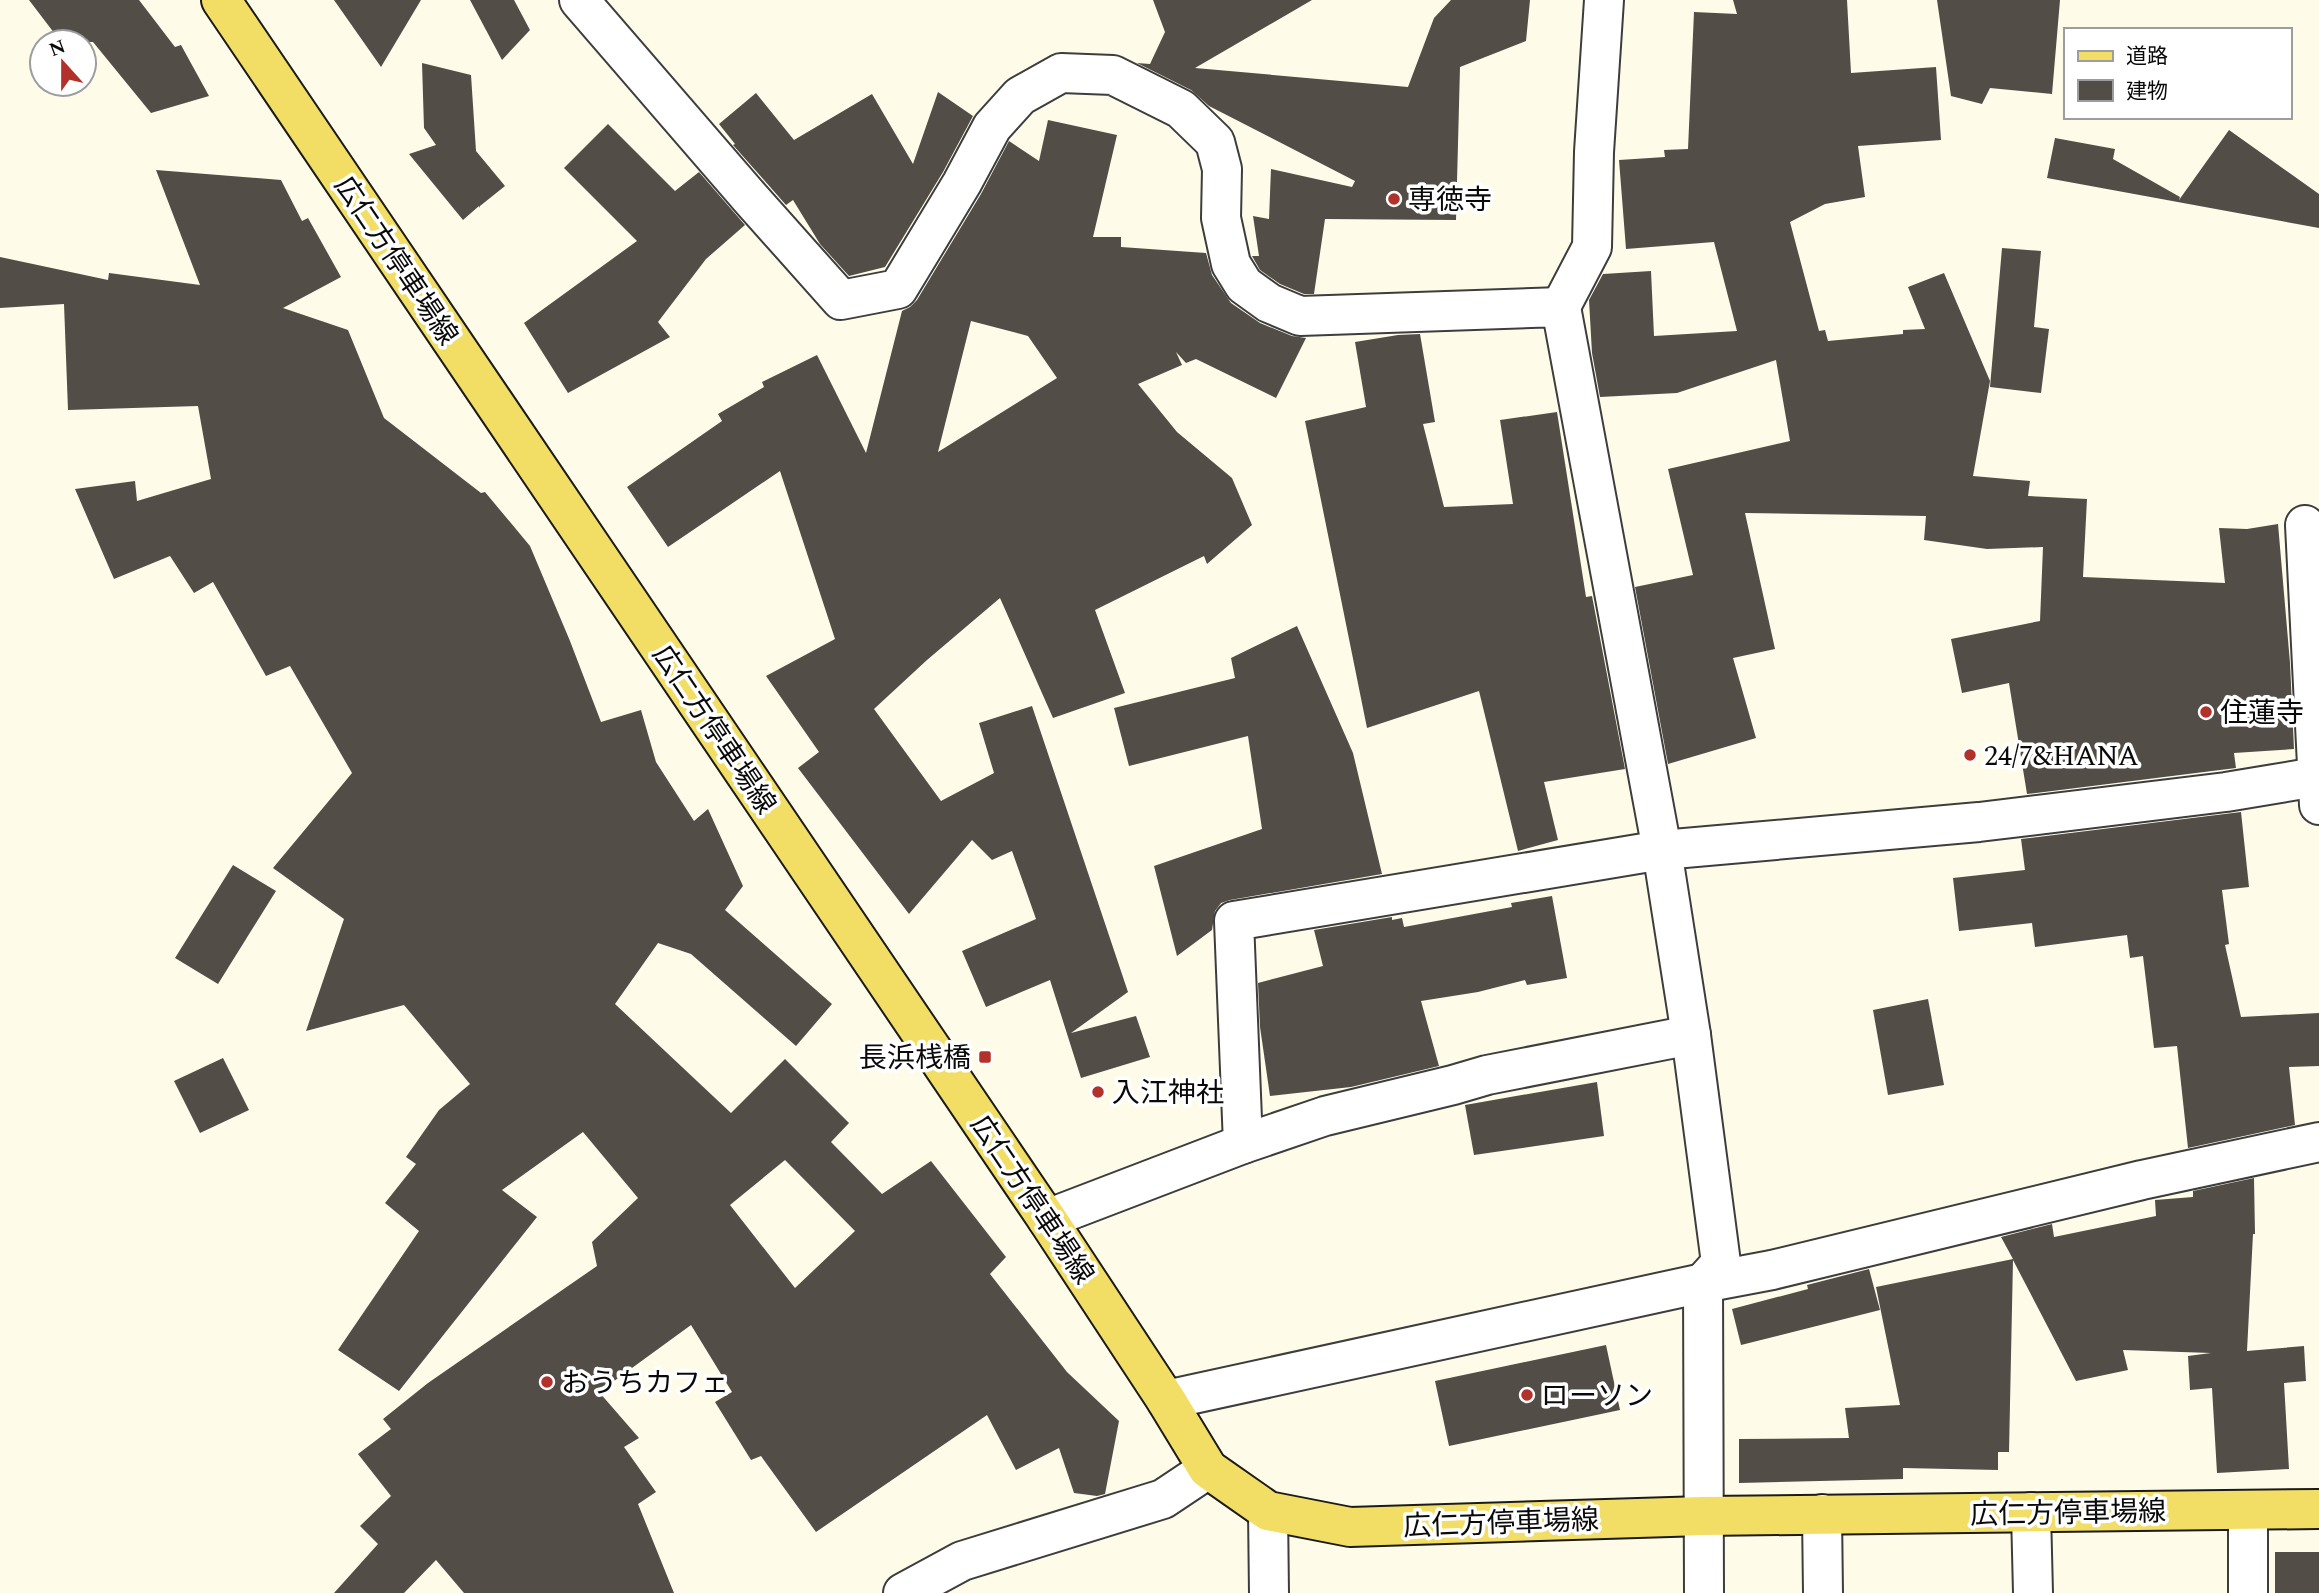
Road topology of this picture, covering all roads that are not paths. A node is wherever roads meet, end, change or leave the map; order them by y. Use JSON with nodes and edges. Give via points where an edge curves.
{"nodes":[{"id":1,"x":221,"y":0,"type":"edge"},
{"id":2,"x":579,"y":0,"type":"edge"},
{"id":3,"x":1604,"y":0,"type":"edge"},
{"id":4,"x":1560,"y":310,"type":"junction"},
{"id":5,"x":2305,"y":525,"type":"dead end"},
{"id":6,"x":2318,"y":791,"type":"edge"},
{"id":7,"x":1662,"y":850,"type":"junction"},
{"id":8,"x":1691,"y":1035,"type":"junction"},
{"id":9,"x":2319,"y":1142,"type":"edge"},
{"id":10,"x":1243,"y":1144,"type":"junction"},
{"id":11,"x":1047,"y":1219,"type":"junction"},
{"id":12,"x":1703,"y":1283,"type":"junction"},
{"id":13,"x":1166,"y":1400,"type":"junction"},
{"id":14,"x":1208,"y":1469,"type":"junction"},
{"id":15,"x":2319,"y":1509,"type":"edge"},
{"id":16,"x":2248,"y":1510,"type":"junction"},
{"id":17,"x":1268,"y":1511,"type":"junction"},
{"id":18,"x":2031,"y":1512,"type":"junction"},
{"id":19,"x":1822,"y":1514,"type":"junction"},
{"id":20,"x":1703,"y":1516,"type":"junction"},
{"id":21,"x":903,"y":1593,"type":"edge"},
{"id":22,"x":1269,"y":1593,"type":"edge"},
{"id":23,"x":1704,"y":1593,"type":"edge"},
{"id":24,"x":1824,"y":1593,"type":"edge"},
{"id":25,"x":2033,"y":1593,"type":"edge"},
{"id":26,"x":2248,"y":1593,"type":"edge"}],
"edges":[{"from":1,"to":11,"type":"main road","name":"広仁方停車場線"},
{"from":2,"to":4,"type":"street","via":[[841,300],[898,289],[992,127],[1020,96],[1061,73],[1113,75],[1181,109],[1215,142],[1222,169],[1221,218],[1231,264],[1244,285],[1269,303],[1300,316]]},
{"from":3,"to":4,"type":"street","via":[[1592,247]]},
{"from":4,"to":7,"type":"street"},
{"from":5,"to":6,"type":"street"},
{"from":6,"to":7,"type":"street","via":[[2226,792],[1979,822]]},
{"from":7,"to":8,"type":"street"},
{"from":7,"to":10,"type":"street","via":[[1234,920]]},
{"from":8,"to":10,"type":"street","via":[[1487,1075],[1325,1116]]},
{"from":8,"to":12,"type":"street","via":[[1721,1263]]},
{"from":9,"to":12,"type":"street"},
{"from":10,"to":11,"type":"street"},
{"from":11,"to":13,"type":"main road","name":"広仁方停車場線"},
{"from":12,"to":13,"type":"street"},
{"from":12,"to":20,"type":"street"},
{"from":13,"to":14,"type":"main road","name":"広仁方停車場線"},
{"from":14,"to":17,"type":"main road","name":"広仁方停車場線"},
{"from":14,"to":21,"type":"street","via":[[1163,1499],[962,1561]]},
{"from":15,"to":16,"type":"main road","name":"広仁方停車場線"},
{"from":16,"to":18,"type":"main road","name":"広仁方停車場線"},
{"from":16,"to":26,"type":"street"},
{"from":17,"to":20,"type":"main road","name":"広仁方停車場線","via":[[1350,1527]]},
{"from":17,"to":22,"type":"street"},
{"from":18,"to":19,"type":"main road","name":"広仁方停車場線"},
{"from":18,"to":25,"type":"street"},
{"from":19,"to":20,"type":"main road","name":"広仁方停車場線"},
{"from":19,"to":24,"type":"street"},
{"from":20,"to":23,"type":"street"}]}
